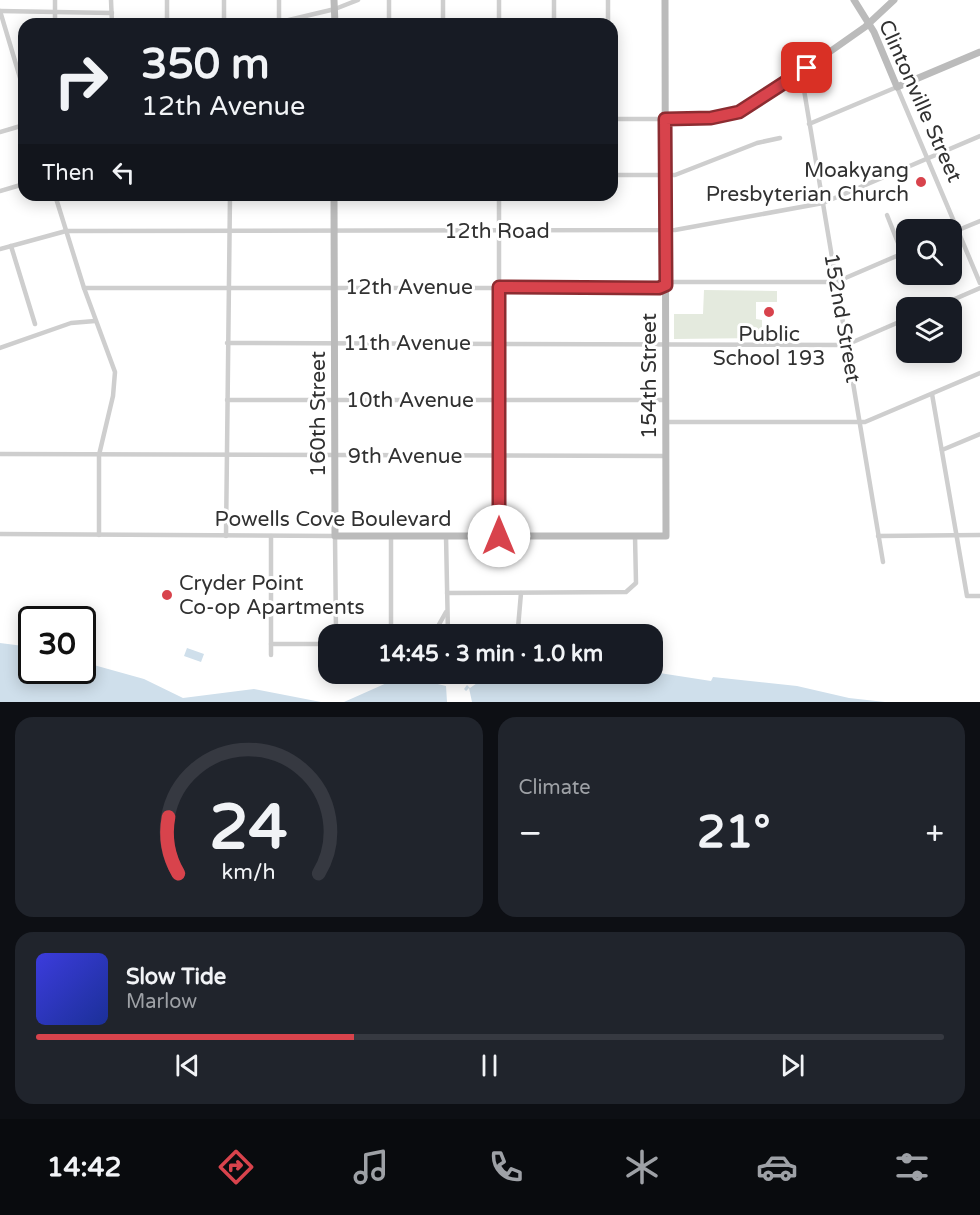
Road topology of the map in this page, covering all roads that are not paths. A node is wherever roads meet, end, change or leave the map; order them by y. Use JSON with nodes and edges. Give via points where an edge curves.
{"nodes":[{"id":1,"x":56,"y":0,"type":"edge"},
{"id":2,"x":111,"y":0,"type":"edge"},
{"id":3,"x":167,"y":0,"type":"edge"},
{"id":4,"x":224,"y":0,"type":"edge"},
{"id":5,"x":279,"y":0,"type":"edge"},
{"id":6,"x":334,"y":0,"type":"edge"},
{"id":7,"x":358,"y":0,"type":"edge"},
{"id":8,"x":389,"y":0,"type":"edge"},
{"id":9,"x":443,"y":0,"type":"edge"},
{"id":10,"x":499,"y":0,"type":"edge"},
{"id":11,"x":554,"y":0,"type":"edge"},
{"id":12,"x":608,"y":0,"type":"edge"},
{"id":13,"x":665,"y":0,"type":"edge"},
{"id":14,"x":854,"y":0,"type":"edge"},
{"id":15,"x":894,"y":0,"type":"edge"},
{"id":16,"x":334,"y":9,"type":"junction"},
{"id":17,"x":0,"y":11,"type":"edge"},
{"id":18,"x":56,"y":11,"type":"junction"},
{"id":19,"x":111,"y":13,"type":"junction"},
{"id":20,"x":56,"y":18,"type":"edge"},
{"id":21,"x":111,"y":18,"type":"edge"},
{"id":22,"x":167,"y":18,"type":"edge"},
{"id":23,"x":224,"y":18,"type":"edge"},
{"id":24,"x":279,"y":18,"type":"edge"},
{"id":25,"x":299,"y":18,"type":"edge"},
{"id":26,"x":334,"y":18,"type":"edge"},
{"id":27,"x":389,"y":18,"type":"edge"},
{"id":28,"x":443,"y":18,"type":"edge"},
{"id":29,"x":499,"y":18,"type":"edge"},
{"id":30,"x":554,"y":18,"type":"edge"},
{"id":31,"x":608,"y":18,"type":"edge"},
{"id":32,"x":869,"y":23,"type":"junction"},
{"id":33,"x":980,"y":52,"type":"edge"},
{"id":34,"x":18,"y":71,"type":"edge"},
{"id":35,"x":801,"y":72,"type":"junction"},
{"id":36,"x":897,"y":87,"type":"junction"},
{"id":37,"x":618,"y":119,"type":"edge"},
{"id":38,"x":665,"y":119,"type":"junction"},
{"id":39,"x":809,"y":124,"type":"junction"},
{"id":40,"x":18,"y":127,"type":"edge"},
{"id":41,"x":0,"y":132,"type":"edge"},
{"id":42,"x":980,"y":136,"type":"edge"},
{"id":43,"x":780,"y":138,"type":"dead end"},
{"id":44,"x":927,"y":158,"type":"junction"},
{"id":45,"x":618,"y":175,"type":"edge"},
{"id":46,"x":666,"y":175,"type":"junction"},
{"id":47,"x":18,"y":186,"type":"edge"},
{"id":48,"x":0,"y":191,"type":"edge"},
{"id":49,"x":57,"y":201,"type":"edge"},
{"id":50,"x":230,"y":201,"type":"edge"},
{"id":51,"x":334,"y":201,"type":"edge"},
{"id":52,"x":499,"y":201,"type":"edge"},
{"id":53,"x":823,"y":203,"type":"junction"},
{"id":54,"x":887,"y":215,"type":"dead end"},
{"id":55,"x":952,"y":219,"type":"edge"},
{"id":56,"x":980,"y":220,"type":"edge"},
{"id":57,"x":962,"y":228,"type":"edge"},
{"id":58,"x":666,"y":230,"type":"junction"},
{"id":59,"x":66,"y":231,"type":"junction"},
{"id":60,"x":230,"y":231,"type":"junction"},
{"id":61,"x":334,"y":231,"type":"junction"},
{"id":62,"x":499,"y":231,"type":"junction"},
{"id":63,"x":896,"y":235,"type":"edge"},
{"id":64,"x":962,"y":242,"type":"edge"},
{"id":65,"x":11,"y":246,"type":"junction"},
{"id":66,"x":0,"y":249,"type":"edge"},
{"id":67,"x":896,"y":256,"type":"edge"},
{"id":68,"x":836,"y":282,"type":"junction"},
{"id":69,"x":980,"y":283,"type":"edge"},
{"id":70,"x":666,"y":285,"type":"junction"},
{"id":71,"x":229,"y":287,"type":"junction"},
{"id":72,"x":334,"y":287,"type":"junction"},
{"id":73,"x":499,"y":287,"type":"junction"},
{"id":74,"x":84,"y":288,"type":"junction"},
{"id":75,"x":980,"y":288,"type":"edge"},
{"id":76,"x":959,"y":297,"type":"edge"},
{"id":77,"x":95,"y":321,"type":"junction"},
{"id":78,"x":896,"y":323,"type":"edge"},
{"id":79,"x":35,"y":324,"type":"dead end"},
{"id":80,"x":334,"y":343,"type":"junction"},
{"id":81,"x":499,"y":343,"type":"junction"},
{"id":82,"x":227,"y":344,"type":"junction"},
{"id":83,"x":665,"y":345,"type":"junction"},
{"id":84,"x":846,"y":345,"type":"junction"},
{"id":85,"x":0,"y":348,"type":"edge"},
{"id":86,"x":980,"y":373,"type":"edge"},
{"id":87,"x":932,"y":394,"type":"junction"},
{"id":88,"x":227,"y":399,"type":"junction"},
{"id":89,"x":334,"y":399,"type":"junction"},
{"id":90,"x":666,"y":399,"type":"junction"},
{"id":91,"x":500,"y":400,"type":"junction"},
{"id":92,"x":859,"y":422,"type":"junction"},
{"id":93,"x":666,"y":423,"type":"junction"},
{"id":94,"x":980,"y":434,"type":"edge"},
{"id":95,"x":942,"y":450,"type":"junction"},
{"id":96,"x":0,"y":454,"type":"edge"},
{"id":97,"x":99,"y":455,"type":"junction"},
{"id":98,"x":227,"y":455,"type":"junction"},
{"id":99,"x":334,"y":456,"type":"junction"},
{"id":100,"x":499,"y":456,"type":"junction"},
{"id":101,"x":666,"y":456,"type":"junction"},
{"id":102,"x":0,"y":534,"type":"edge"},
{"id":103,"x":99,"y":535,"type":"junction"},
{"id":104,"x":226,"y":536,"type":"junction"},
{"id":105,"x":271,"y":536,"type":"junction"},
{"id":106,"x":335,"y":536,"type":"junction"},
{"id":107,"x":391,"y":536,"type":"junction"},
{"id":108,"x":446,"y":536,"type":"junction"},
{"id":109,"x":499,"y":536,"type":"junction"},
{"id":110,"x":635,"y":536,"type":"junction"},
{"id":111,"x":666,"y":536,"type":"joint"},
{"id":112,"x":879,"y":536,"type":"junction"},
{"id":113,"x":957,"y":536,"type":"junction"},
{"id":114,"x":980,"y":536,"type":"edge"},
{"id":115,"x":883,"y":562,"type":"dead end"},
{"id":116,"x":447,"y":593,"type":"junction"},
{"id":117,"x":521,"y":593,"type":"junction"},
{"id":118,"x":980,"y":596,"type":"edge"},
{"id":119,"x":447,"y":610,"type":"junction"},
{"id":120,"x":336,"y":624,"type":"edge"},
{"id":121,"x":391,"y":624,"type":"edge"},
{"id":122,"x":439,"y":624,"type":"edge"},
{"id":123,"x":448,"y":624,"type":"edge"},
{"id":124,"x":518,"y":624,"type":"edge"},
{"id":125,"x":271,"y":644,"type":"junction"},
{"id":126,"x":318,"y":644,"type":"edge"},
{"id":127,"x":271,"y":655,"type":"dead end"}],
"edges":[{"from":1,"to":18,"type":"street"},
{"from":2,"to":19,"type":"street"},
{"from":3,"to":22,"type":"street"},
{"from":4,"to":23,"type":"street"},
{"from":5,"to":24,"type":"street"},
{"from":6,"to":16,"type":"street"},
{"from":7,"to":16,"type":"street"},
{"from":8,"to":27,"type":"street"},
{"from":9,"to":28,"type":"street"},
{"from":10,"to":29,"type":"street"},
{"from":11,"to":30,"type":"street"},
{"from":12,"to":31,"type":"street"},
{"from":13,"to":38,"type":"street","name":"154th Street"},
{"from":14,"to":32,"type":"street","name":"Clintonville Street"},
{"from":15,"to":32,"type":"street"},
{"from":16,"to":25,"type":"street"},
{"from":16,"to":26,"type":"street"},
{"from":17,"to":18,"type":"street"},
{"from":17,"to":34,"type":"street"},
{"from":18,"to":19,"type":"street"},
{"from":18,"to":20,"type":"street"},
{"from":19,"to":21,"type":"street"},
{"from":32,"to":35,"type":"street"},
{"from":32,"to":36,"type":"street","name":"Clintonville Street"},
{"from":33,"to":36,"type":"street"},
{"from":35,"to":38,"type":"street","via":[[739,112],[711,118]]},
{"from":35,"to":39,"type":"street","name":"152nd Street"},
{"from":36,"to":39,"type":"street"},
{"from":36,"to":44,"type":"street","name":"Clintonville Street"},
{"from":37,"to":38,"type":"street"},
{"from":38,"to":46,"type":"street","name":"154th Street"},
{"from":39,"to":53,"type":"street","name":"152nd Street"},
{"from":40,"to":41,"type":"street"},
{"from":42,"to":44,"type":"street","name":"12th Road"},
{"from":43,"to":46,"type":"street"},
{"from":44,"to":53,"type":"street","name":"12th Road"},
{"from":44,"to":55,"type":"street","name":"Clintonville Street"},
{"from":45,"to":46,"type":"street"},
{"from":46,"to":58,"type":"street","name":"154th Street"},
{"from":47,"to":48,"type":"street"},
{"from":49,"to":59,"type":"street"},
{"from":50,"to":60,"type":"street"},
{"from":51,"to":61,"type":"street","name":"160th Street"},
{"from":52,"to":62,"type":"street"},
{"from":53,"to":58,"type":"street","name":"12th Road"},
{"from":53,"to":68,"type":"street","name":"152nd Street"},
{"from":54,"to":63,"type":"street"},
{"from":56,"to":57,"type":"street"},
{"from":58,"to":62,"type":"street","name":"12th Road"},
{"from":58,"to":70,"type":"street","name":"154th Street"},
{"from":59,"to":60,"type":"street","name":"12th Road"},
{"from":59,"to":65,"type":"street","name":"12th Road"},
{"from":59,"to":74,"type":"street"},
{"from":60,"to":61,"type":"street","name":"12th Road"},
{"from":60,"to":71,"type":"street"},
{"from":61,"to":62,"type":"street","name":"12th Road"},
{"from":61,"to":72,"type":"street","name":"160th Street"},
{"from":62,"to":73,"type":"street"},
{"from":64,"to":69,"type":"street","name":"Clintonville Street"},
{"from":65,"to":66,"type":"street","name":"12th Road"},
{"from":65,"to":79,"type":"street"},
{"from":67,"to":68,"type":"street","name":"12th Avenue"},
{"from":68,"to":70,"type":"street","name":"12th Avenue"},
{"from":68,"to":84,"type":"street","name":"152nd Street"},
{"from":70,"to":73,"type":"street","name":"12th Avenue"},
{"from":70,"to":83,"type":"street","name":"154th Street"},
{"from":71,"to":72,"type":"street","name":"12th Avenue"},
{"from":71,"to":74,"type":"street","name":"12th Avenue"},
{"from":71,"to":82,"type":"street"},
{"from":72,"to":73,"type":"street","name":"12th Avenue"},
{"from":72,"to":80,"type":"street","name":"160th Street"},
{"from":73,"to":81,"type":"street"},
{"from":74,"to":77,"type":"street"},
{"from":75,"to":76,"type":"street"},
{"from":77,"to":85,"type":"street","via":[[71,323]]},
{"from":77,"to":97,"type":"street","via":[[115,376]]},
{"from":78,"to":84,"type":"street","name":"11th Avenue"},
{"from":80,"to":81,"type":"street","name":"11th Avenue"},
{"from":80,"to":82,"type":"street","name":"11th Avenue"},
{"from":80,"to":89,"type":"street","name":"160th Street"},
{"from":81,"to":83,"type":"street","name":"11th Avenue"},
{"from":81,"to":91,"type":"street"},
{"from":82,"to":88,"type":"street"},
{"from":83,"to":84,"type":"street","name":"11th Avenue"},
{"from":83,"to":90,"type":"street","name":"154th Street"},
{"from":84,"to":92,"type":"street","name":"152nd Street"},
{"from":86,"to":87,"type":"street"},
{"from":87,"to":92,"type":"street"},
{"from":87,"to":95,"type":"street"},
{"from":88,"to":89,"type":"street","name":"10th Avenue"},
{"from":88,"to":98,"type":"street"},
{"from":89,"to":91,"type":"street","name":"10th Avenue"},
{"from":89,"to":99,"type":"street","name":"160th Street"},
{"from":90,"to":91,"type":"street","name":"10th Avenue"},
{"from":90,"to":93,"type":"street","name":"154th Street"},
{"from":91,"to":100,"type":"street"},
{"from":92,"to":93,"type":"street"},
{"from":92,"to":112,"type":"street","name":"152nd Street"},
{"from":93,"to":101,"type":"street","name":"154th Street"},
{"from":94,"to":95,"type":"street"},
{"from":95,"to":113,"type":"street"},
{"from":96,"to":97,"type":"street","name":"9th Avenue"},
{"from":97,"to":98,"type":"street","name":"9th Avenue"},
{"from":97,"to":103,"type":"street"},
{"from":98,"to":99,"type":"street","name":"9th Avenue"},
{"from":98,"to":104,"type":"street"},
{"from":99,"to":100,"type":"street","name":"9th Avenue"},
{"from":99,"to":106,"type":"street","name":"160th Street"},
{"from":100,"to":101,"type":"street","name":"9th Avenue"},
{"from":100,"to":109,"type":"street"},
{"from":101,"to":111,"type":"street","name":"154th Street"},
{"from":102,"to":103,"type":"street","name":"Powells Cove Boulevard"},
{"from":103,"to":104,"type":"street","name":"Powells Cove Boulevard"},
{"from":104,"to":105,"type":"street","name":"Powells Cove Boulevard"},
{"from":105,"to":106,"type":"street","name":"Powells Cove Boulevard"},
{"from":105,"to":125,"type":"street"},
{"from":106,"to":107,"type":"street","name":"Powells Cove Boulevard"},
{"from":106,"to":120,"type":"street","name":"160th Street"},
{"from":107,"to":108,"type":"street","name":"Powells Cove Boulevard"},
{"from":107,"to":121,"type":"street"},
{"from":108,"to":109,"type":"street","name":"Powells Cove Boulevard"},
{"from":108,"to":116,"type":"street"},
{"from":109,"to":110,"type":"street","name":"Powells Cove Boulevard"},
{"from":110,"to":111,"type":"street","name":"Powells Cove Boulevard"},
{"from":110,"to":117,"type":"street","via":[[636,583],[626,592]]},
{"from":112,"to":113,"type":"street"},
{"from":112,"to":115,"type":"street","name":"152nd Street"},
{"from":113,"to":114,"type":"street"},
{"from":113,"to":118,"type":"street","via":[[967,596]]},
{"from":116,"to":117,"type":"street"},
{"from":116,"to":119,"type":"street"},
{"from":117,"to":124,"type":"street"},
{"from":119,"to":122,"type":"street"},
{"from":119,"to":123,"type":"street"},
{"from":125,"to":126,"type":"street"},
{"from":125,"to":127,"type":"street"}]}
